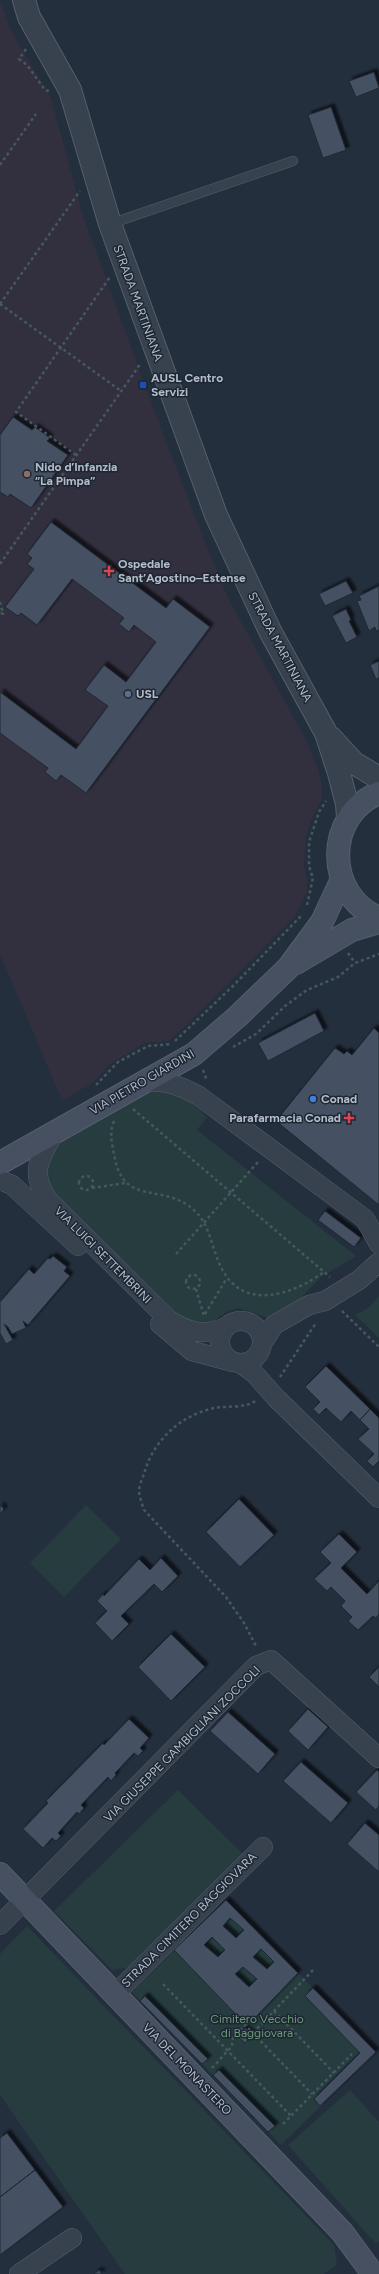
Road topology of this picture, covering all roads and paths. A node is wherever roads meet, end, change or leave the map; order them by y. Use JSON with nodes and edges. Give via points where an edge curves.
{"nodes":[{"id":1,"x":24,"y":0,"type":"edge"},
{"id":2,"x":36,"y":114,"type":"dead end"},
{"id":3,"x":293,"y":162,"type":"dead end"},
{"id":4,"x":0,"y":165,"type":"edge"},
{"id":5,"x":83,"y":187,"type":"dead end"},
{"id":6,"x":110,"y":224,"type":"junction"},
{"id":7,"x":113,"y":273,"type":"dead end"},
{"id":8,"x":0,"y":304,"type":"edge"},
{"id":9,"x":61,"y":348,"type":"junction"},
{"id":10,"x":142,"y":361,"type":"dead end"},
{"id":11,"x":121,"y":391,"type":"junction"},
{"id":12,"x":76,"y":455,"type":"junction"},
{"id":13,"x":0,"y":564,"type":"edge"},
{"id":14,"x":0,"y":602,"type":"edge"},
{"id":15,"x":1,"y":614,"type":"edge"},
{"id":16,"x":326,"y":732,"type":"junction"},
{"id":17,"x":379,"y":778,"type":"edge"},
{"id":18,"x":328,"y":793,"type":"dead end"},
{"id":19,"x":379,"y":793,"type":"edge"},
{"id":20,"x":348,"y":817,"type":"junction"},
{"id":21,"x":341,"y":881,"type":"junction"},
{"id":22,"x":379,"y":918,"type":"edge"},
{"id":23,"x":379,"y":922,"type":"edge"},
{"id":24,"x":379,"y":954,"type":"edge"},
{"id":25,"x":288,"y":968,"type":"junction"},
{"id":26,"x":183,"y":1035,"type":"dead end"},
{"id":27,"x":230,"y":1049,"type":"dead end"},
{"id":28,"x":207,"y":1064,"type":"dead end"},
{"id":29,"x":202,"y":1068,"type":"dead end"},
{"id":30,"x":141,"y":1083,"type":"junction"},
{"id":31,"x":117,"y":1106,"type":"junction"},
{"id":32,"x":54,"y":1133,"type":"junction"},
{"id":33,"x":270,"y":1148,"type":"junction"},
{"id":34,"x":0,"y":1163,"type":"edge"},
{"id":35,"x":0,"y":1180,"type":"edge"},
{"id":36,"x":125,"y":1183,"type":"junction"},
{"id":37,"x":92,"y":1188,"type":"junction"},
{"id":38,"x":231,"y":1192,"type":"junction"},
{"id":39,"x":204,"y":1222,"type":"junction"},
{"id":40,"x":379,"y":1244,"type":"edge"},
{"id":41,"x":176,"y":1254,"type":"dead end"},
{"id":42,"x":376,"y":1264,"type":"edge"},
{"id":43,"x":330,"y":1277,"type":"junction"},
{"id":44,"x":227,"y":1278,"type":"junction"},
{"id":45,"x":196,"y":1289,"type":"junction"},
{"id":46,"x":337,"y":1306,"type":"dead end"},
{"id":47,"x":314,"y":1312,"type":"junction"},
{"id":48,"x":252,"y":1324,"type":"junction"},
{"id":49,"x":201,"y":1325,"type":"junction"},
{"id":50,"x":274,"y":1325,"type":"junction"},
{"id":51,"x":224,"y":1328,"type":"junction"},
{"id":52,"x":261,"y":1347,"type":"junction"},
{"id":53,"x":379,"y":1347,"type":"edge"},
{"id":54,"x":236,"y":1363,"type":"junction"},
{"id":55,"x":267,"y":1387,"type":"junction"},
{"id":56,"x":379,"y":1498,"type":"edge"},
{"id":57,"x":264,"y":1663,"type":"junction"},
{"id":58,"x":379,"y":1758,"type":"edge"},
{"id":59,"x":263,"y":1847,"type":"dead end"},
{"id":60,"x":0,"y":1874,"type":"edge"},
{"id":61,"x":26,"y":1901,"type":"junction"},
{"id":62,"x":0,"y":1925,"type":"edge"},
{"id":63,"x":313,"y":1970,"type":"dead end"},
{"id":64,"x":163,"y":1984,"type":"dead end"},
{"id":65,"x":115,"y":1994,"type":"junction"},
{"id":66,"x":274,"y":2011,"type":"junction"},
{"id":67,"x":253,"y":2033,"type":"junction"},
{"id":68,"x":228,"y":2051,"type":"junction"},
{"id":69,"x":352,"y":2054,"type":"dead end"},
{"id":70,"x":212,"y":2068,"type":"dead end"},
{"id":71,"x":334,"y":2073,"type":"junction"},
{"id":72,"x":312,"y":2094,"type":"junction"},
{"id":73,"x":291,"y":2116,"type":"junction"},
{"id":74,"x":283,"y":2124,"type":"dead end"},
{"id":75,"x":72,"y":2238,"type":"dead end"},
{"id":76,"x":371,"y":2270,"type":"edge"},
{"id":77,"x":19,"y":2274,"type":"edge"}],
"edges":[{"from":1,"to":6,"type":"street","name":"STRADA MARTINIANA","via":[[29,17],[70,90]]},
{"from":2,"to":4,"type":"path"},
{"from":3,"to":6,"type":"lane"},
{"from":5,"to":8,"type":"path"},
{"from":6,"to":16,"type":"street","name":"STRADA MARTINIANA","via":[[216,515],[270,631]]},
{"from":7,"to":9,"type":"path"},
{"from":8,"to":9,"type":"path"},
{"from":9,"to":11,"type":"path"},
{"from":9,"to":12,"type":"path","via":[[16,412]]},
{"from":10,"to":11,"type":"path"},
{"from":11,"to":12,"type":"path"},
{"from":12,"to":13,"type":"path"},
{"from":14,"to":15,"type":"path"},
{"from":16,"to":17,"type":"street","name":"STRADA MARTINIANA","via":[[354,763]]},
{"from":16,"to":20,"type":"street","name":"STRADA MARTINIANA","via":[[341,779]]},
{"from":18,"to":26,"type":"path","via":[[309,842],[309,866],[313,878],[312,891],[305,911]]},
{"from":19,"to":20,"type":"main road","via":[[359,805]]},
{"from":20,"to":21,"type":"main road","via":[[339,837],[337,852]]},
{"from":21,"to":22,"type":"main road","via":[[361,908]]},
{"from":21,"to":25,"type":"main road","name":"VIA PIETRO GIARDINI","via":[[322,922]]},
{"from":23,"to":25,"type":"main road","name":"VIA PIETRO GIARDINI","via":[[352,930]]},
{"from":24,"to":27,"type":"path","via":[[361,960],[338,977],[307,990],[285,1006],[256,1034]]},
{"from":25,"to":30,"type":"main road","name":"VIA PIETRO GIARDINI","via":[[194,1054]]},
{"from":28,"to":29,"type":"path"},
{"from":30,"to":31,"type":"main road","name":"VIA PIETRO GIARDINI"},
{"from":30,"to":33,"type":"street","via":[[156,1081],[173,1084],[199,1096]]},
{"from":31,"to":32,"type":"main road","name":"VIA PIETRO GIARDINI"},
{"from":31,"to":36,"type":"path","via":[[111,1135],[117,1169]]},
{"from":31,"to":38,"type":"path"},
{"from":32,"to":34,"type":"main road","name":"VIA PIETRO GIARDINI"},
{"from":32,"to":49,"type":"street","name":"VIA LUIGI SETTEMBRINI","via":[[39,1162],[38,1177],[44,1194],[159,1312],[178,1326]]},
{"from":33,"to":38,"type":"path"},
{"from":33,"to":40,"type":"street","via":[[365,1219]]},
{"from":35,"to":54,"type":"street","name":"VIA LUIGI SETTEMBRINI","via":[[12,1185],[25,1196],[179,1342],[197,1353]]},
{"from":36,"to":37,"type":"path"},
{"from":36,"to":39,"type":"path","via":[[133,1188],[181,1200],[192,1207]]},
{"from":37,"to":37,"type":"path","via":[[81,1188],[81,1177],[90,1177],[94,1183]]},
{"from":38,"to":39,"type":"path"},
{"from":38,"to":43,"type":"path"},
{"from":39,"to":41,"type":"path"},
{"from":39,"to":44,"type":"path"},
{"from":42,"to":43,"type":"street"},
{"from":42,"to":47,"type":"street","via":[[359,1280],[325,1301]]},
{"from":43,"to":44,"type":"path","via":[[288,1292],[270,1295],[251,1294],[241,1290]]},
{"from":43,"to":47,"type":"street","via":[[319,1293]]},
{"from":44,"to":49,"type":"path"},
{"from":45,"to":45,"type":"path","via":[[187,1287],[186,1280],[189,1276],[194,1275],[200,1279],[200,1286]]},
{"from":45,"to":49,"type":"path"},
{"from":46,"to":53,"type":"path"},
{"from":47,"to":50,"type":"street"},
{"from":47,"to":55,"type":"path","via":[[306,1334],[286,1370]]},
{"from":48,"to":50,"type":"street"},
{"from":48,"to":51,"type":"street","via":[[247,1321],[235,1321]]},
{"from":48,"to":52,"type":"street","via":[[260,1333]]},
{"from":49,"to":51,"type":"street","name":"VIA LUIGI SETTEMBRINI","via":[[209,1333]]},
{"from":50,"to":52,"type":"street"},
{"from":51,"to":54,"type":"street","via":[[219,1340],[222,1354]]},
{"from":52,"to":54,"type":"street","via":[[252,1360]]},
{"from":52,"to":55,"type":"street","via":[[261,1370]]},
{"from":54,"to":55,"type":"street","name":"VIA LUIGI SETTEMBRINI"},
{"from":55,"to":56,"type":"street","name":"VIA LUIGI SETTEMBRINI"},
{"from":55,"to":57,"type":"path","via":[[252,1404],[212,1408],[195,1414],[163,1436],[153,1449],[139,1491],[144,1510],[226,1597],[244,1623]]},
{"from":57,"to":58,"type":"street","name":"VIA GIUSEPPE GAMBIGLIANI ZOCCOLI","via":[[270,1660]]},
{"from":57,"to":61,"type":"street","name":"VIA GIUSEPPE GAMBIGLIANI ZOCCOLI","via":[[256,1666]]},
{"from":59,"to":65,"type":"street","name":"STRADA CIMITERO BAGGIOVARA"},
{"from":60,"to":61,"type":"main road","name":"VIA DEL MONASTERO"},
{"from":61,"to":62,"type":"street","name":"VIA GIUSEPPE GAMBIGLIANI ZOCCOLI"},
{"from":61,"to":65,"type":"main road","name":"VIA DEL MONASTERO"},
{"from":63,"to":66,"type":"path"},
{"from":64,"to":68,"type":"path"},
{"from":65,"to":76,"type":"main road","name":"VIA DEL MONASTERO","via":[[342,2232]]},
{"from":66,"to":67,"type":"path"},
{"from":66,"to":71,"type":"path"},
{"from":67,"to":68,"type":"path","via":[[244,2025],[233,2038]]},
{"from":67,"to":72,"type":"path"},
{"from":68,"to":70,"type":"path"},
{"from":68,"to":73,"type":"path"},
{"from":69,"to":71,"type":"path"},
{"from":71,"to":72,"type":"path"},
{"from":72,"to":73,"type":"path"},
{"from":73,"to":74,"type":"path"},
{"from":75,"to":77,"type":"street"}]}
